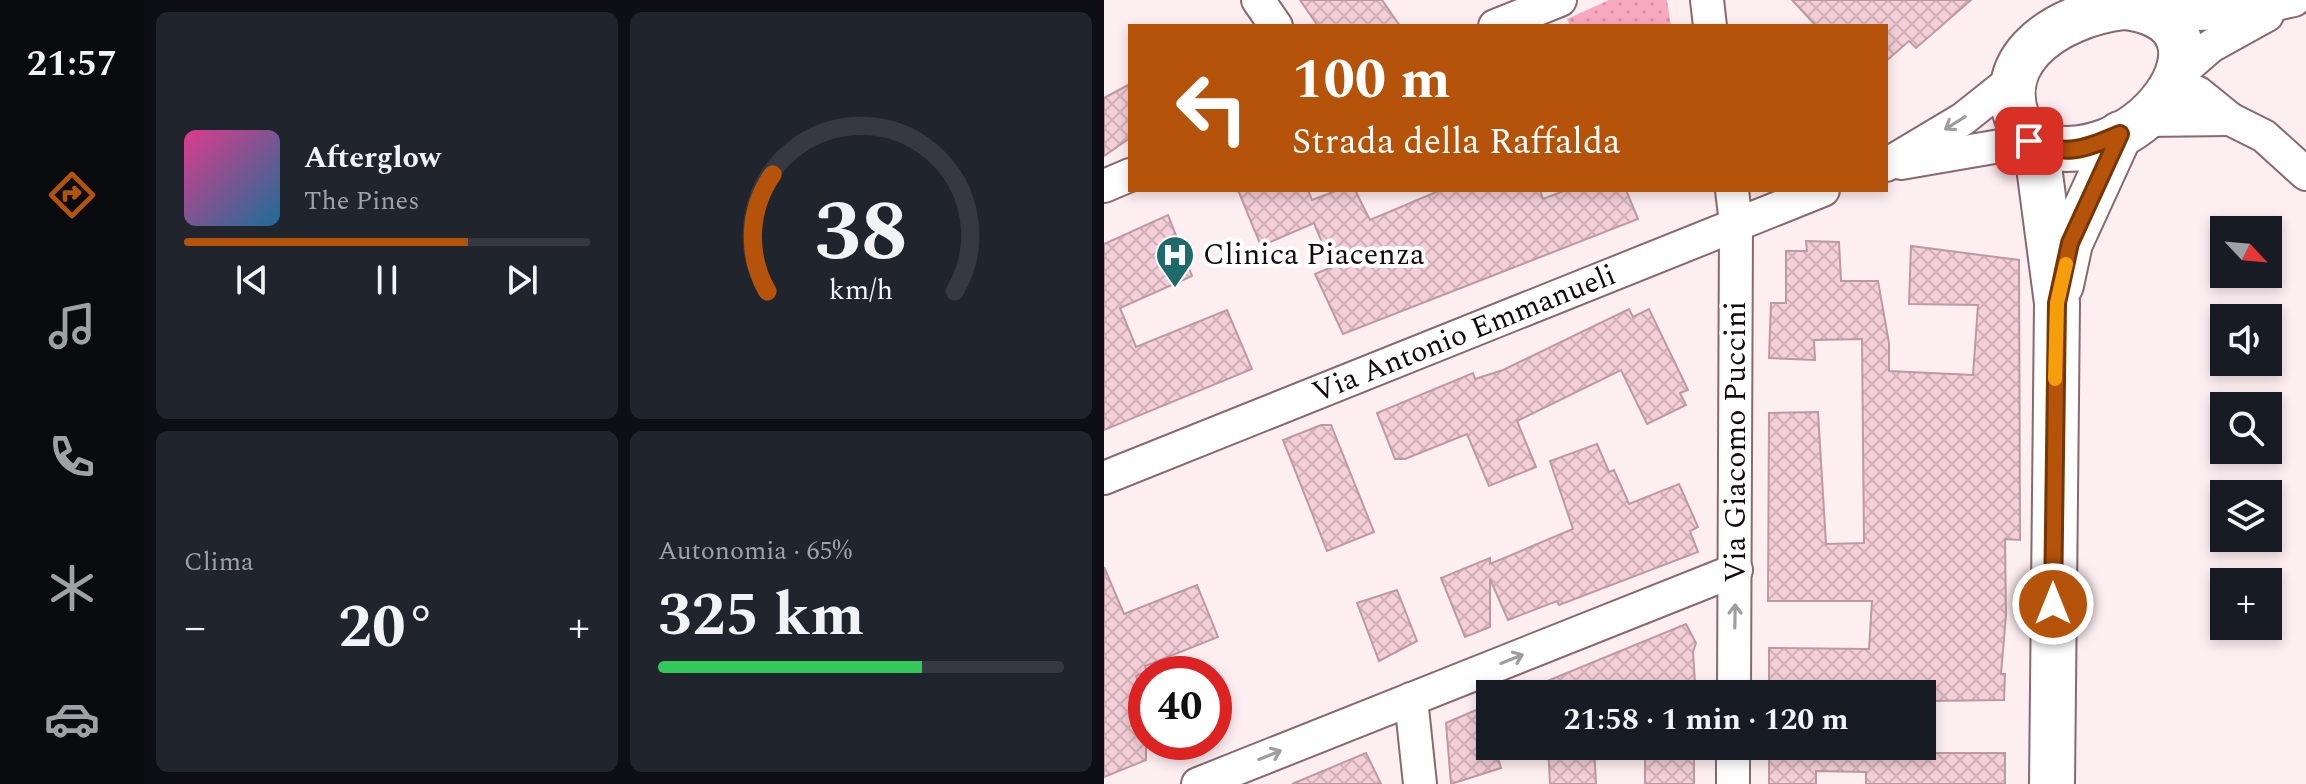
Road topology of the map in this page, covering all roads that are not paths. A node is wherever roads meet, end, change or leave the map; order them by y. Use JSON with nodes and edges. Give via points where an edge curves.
{"nodes":[{"id":1,"x":1258,"y":0,"type":"edge"},
{"id":2,"x":1560,"y":0,"type":"edge"},
{"id":3,"x":1707,"y":0,"type":"edge"},
{"id":4,"x":2047,"y":0,"type":"edge"},
{"id":5,"x":2295,"y":0,"type":"edge"},
{"id":6,"x":2123,"y":8,"type":"edge"},
{"id":7,"x":1275,"y":24,"type":"edge"},
{"id":8,"x":1500,"y":24,"type":"edge"},
{"id":9,"x":1710,"y":24,"type":"edge"},
{"id":10,"x":2025,"y":61,"type":"junction"},
{"id":11,"x":2178,"y":78,"type":"junction"},
{"id":12,"x":2230,"y":119,"type":"junction"},
{"id":13,"x":2132,"y":127,"type":"junction"},
{"id":14,"x":2033,"y":142,"type":"junction"},
{"id":15,"x":1888,"y":165,"type":"edge"},
{"id":16,"x":1888,"y":166,"type":"edge"},
{"id":17,"x":2306,"y":174,"type":"edge"},
{"id":18,"x":1128,"y":176,"type":"edge"},
{"id":19,"x":1104,"y":186,"type":"edge"},
{"id":20,"x":1732,"y":192,"type":"edge"},
{"id":21,"x":1818,"y":192,"type":"edge"},
{"id":22,"x":1736,"y":224,"type":"junction"},
{"id":23,"x":2057,"y":303,"type":"junction"},
{"id":24,"x":1104,"y":478,"type":"edge"},
{"id":25,"x":1736,"y":570,"type":"junction"},
{"id":26,"x":1734,"y":680,"type":"edge"},
{"id":27,"x":1411,"y":699,"type":"junction"},
{"id":28,"x":1733,"y":760,"type":"edge"},
{"id":29,"x":1198,"y":784,"type":"edge"},
{"id":30,"x":1420,"y":784,"type":"edge"},
{"id":31,"x":1733,"y":784,"type":"edge"},
{"id":32,"x":2052,"y":784,"type":"edge"}],
"edges":[{"from":1,"to":7,"type":"street"},
{"from":2,"to":8,"type":"street"},
{"from":3,"to":9,"type":"street"},
{"from":4,"to":10,"type":"street"},
{"from":5,"to":6,"type":"street","via":[[2234,13]]},
{"from":5,"to":11,"type":"street","via":[[2211,46]]},
{"from":6,"to":10,"type":"street","via":[[2065,22]]},
{"from":6,"to":11,"type":"street","via":[[2174,33],[2182,51]]},
{"from":10,"to":14,"type":"street","via":[[2011,106]]},
{"from":10,"to":15,"type":"street","one_way":true,"via":[[1963,119]]},
{"from":11,"to":12,"type":"street"},
{"from":11,"to":13,"type":"street"},
{"from":12,"to":13,"type":"street"},
{"from":12,"to":17,"type":"street","via":[[2264,136]]},
{"from":13,"to":14,"type":"street","via":[[2085,149],[2059,151]]},
{"from":13,"to":23,"type":"street","via":[[2070,243]]},
{"from":14,"to":16,"type":"street"},
{"from":14,"to":23,"type":"street"},
{"from":18,"to":19,"type":"street"},
{"from":20,"to":22,"type":"street","name":"Via Giacomo Puccini"},
{"from":21,"to":22,"type":"street","name":"Via Antonio Emmanueli"},
{"from":22,"to":24,"type":"street","name":"Via Antonio Emmanueli"},
{"from":22,"to":25,"type":"street","name":"Via Giacomo Puccini"},
{"from":23,"to":32,"type":"street"},
{"from":26,"to":25,"type":"street","name":"Via Giacomo Puccini","one_way":true},
{"from":27,"to":25,"type":"street","one_way":true},
{"from":29,"to":27,"type":"street","one_way":true},
{"from":27,"to":30,"type":"street"},
{"from":28,"to":31,"type":"street"}]}
